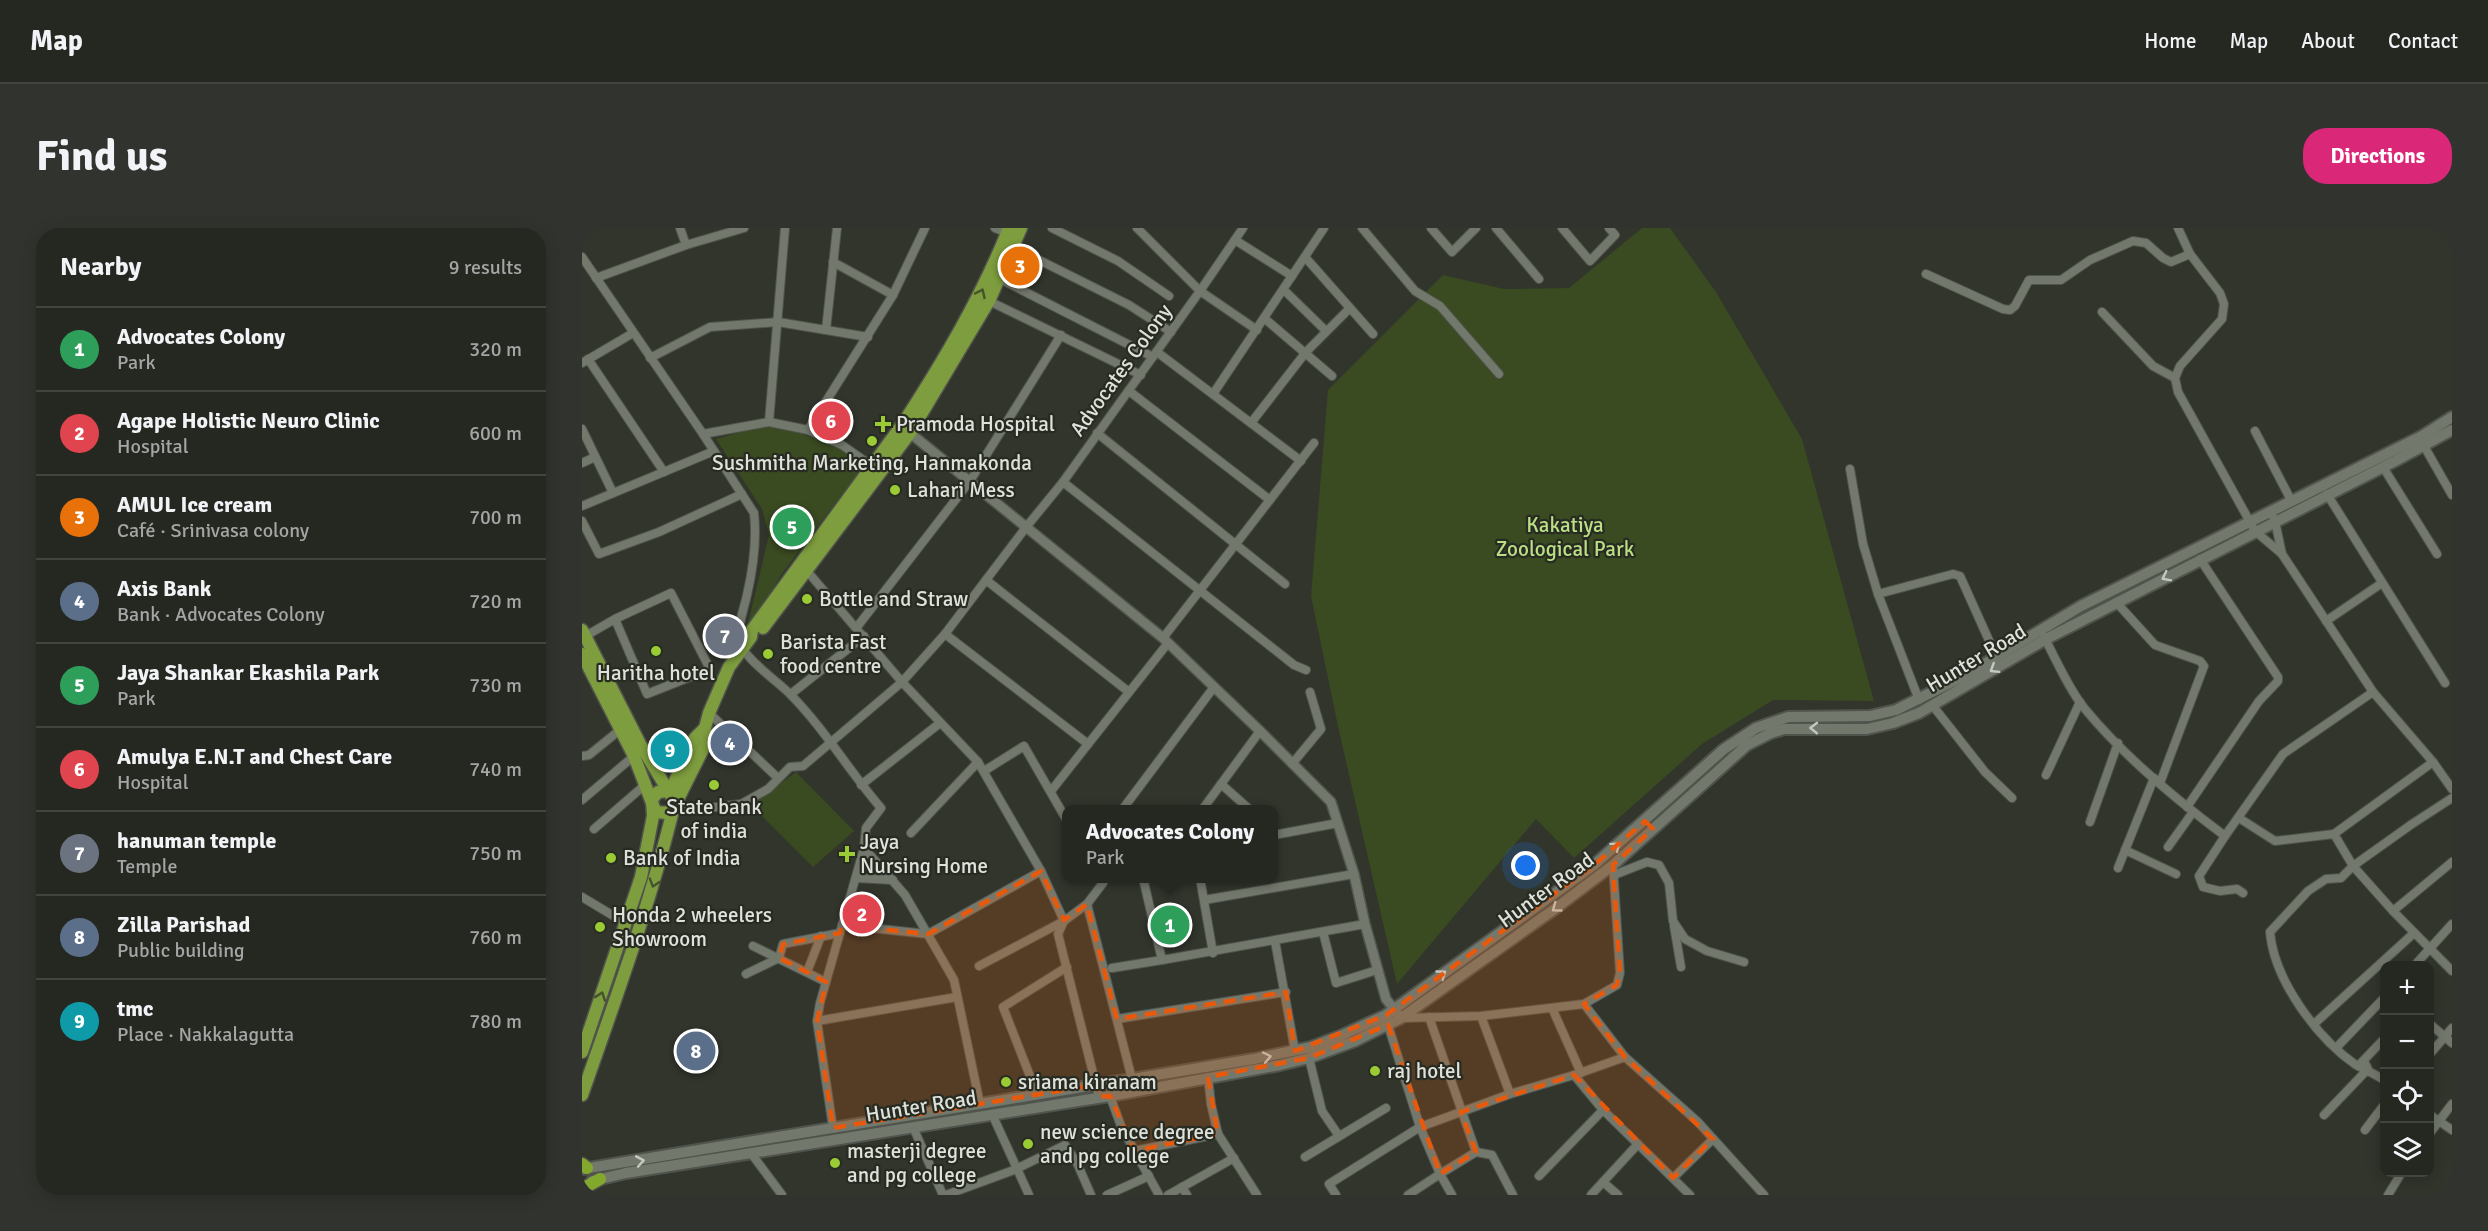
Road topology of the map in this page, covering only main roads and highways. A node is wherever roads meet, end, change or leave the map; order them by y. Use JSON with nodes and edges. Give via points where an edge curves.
{"nodes":[{"id":1,"x":1013,"y":235,"type":"edge"},
{"id":2,"x":2452,"y":417,"type":"edge"},
{"id":3,"x":2452,"y":430,"type":"edge"},
{"id":4,"x":2379,"y":465,"type":"junction"},
{"id":5,"x":2273,"y":517,"type":"junction"},
{"id":6,"x":2252,"y":527,"type":"junction"},
{"id":7,"x":2043,"y":634,"type":"junction"},
{"id":8,"x":583,"y":635,"type":"edge"},
{"id":9,"x":751,"y":637,"type":"junction"},
{"id":10,"x":582,"y":654,"type":"edge"},
{"id":11,"x":705,"y":728,"type":"junction"},
{"id":12,"x":668,"y":791,"type":"junction"},
{"id":13,"x":652,"y":804,"type":"junction"},
{"id":14,"x":674,"y":807,"type":"junction"},
{"id":15,"x":1649,"y":825,"type":"junction"},
{"id":16,"x":586,"y":1024,"type":"edge"},
{"id":17,"x":582,"y":1052,"type":"edge"},
{"id":18,"x":1201,"y":1075,"type":"junction"},
{"id":19,"x":582,"y":1095,"type":"edge"},
{"id":20,"x":584,"y":1167,"type":"edge"},
{"id":21,"x":600,"y":1179,"type":"junction"},
{"id":22,"x":582,"y":1183,"type":"edge"},
{"id":23,"x":582,"y":1189,"type":"edge"}],
"edges":[{"from":9,"to":1,"type":"main road","one_way":true,"via":[[752,630],[902,426]]},
{"from":1,"to":9,"type":"main road","via":[[989,301],[910,433],[807,571]]},
{"from":2,"to":4,"type":"main road","name":"Hunter Road"},
{"from":3,"to":4,"type":"main road","name":"Hunter Road"},
{"from":4,"to":5,"type":"main road","name":"Hunter Road","via":[[2327,494]]},
{"from":4,"to":5,"type":"main road","name":"Hunter Road","via":[[2292,502]]},
{"from":5,"to":6,"type":"main road","name":"Hunter Road"},
{"from":6,"to":7,"type":"main road","name":"Hunter Road","one_way":true,"via":[[2200,559]]},
{"from":6,"to":7,"type":"main road","name":"Hunter Road","via":[[2081,606]]},
{"from":7,"to":15,"type":"main road","name":"Hunter Road","one_way":true,"via":[[1933,706],[1881,727],[1795,728],[1771,733],[1747,745]]},
{"from":7,"to":15,"type":"main road","name":"Hunter Road","via":[[1919,700],[1883,713],[1788,717],[1756,728],[1724,749]]},
{"from":8,"to":12,"type":"main road"},
{"from":9,"to":11,"type":"main road","via":[[729,667]]},
{"from":10,"to":13,"type":"main road","via":[[634,756]]},
{"from":11,"to":12,"type":"main road","via":[[695,738]]},
{"from":11,"to":14,"type":"main road","via":[[706,742]]},
{"from":12,"to":13,"type":"main road","via":[[658,792]]},
{"from":12,"to":14,"type":"main road","via":[[674,797]]},
{"from":13,"to":14,"type":"main road","via":[[662,813]]},
{"from":16,"to":13,"type":"main road","one_way":true,"via":[[627,924],[647,851]]},
{"from":14,"to":19,"type":"main road","one_way":true,"via":[[640,930]]},
{"from":18,"to":15,"type":"main road","name":"Hunter Road","one_way":true,"via":[[1295,1051],[1372,1022]]},
{"from":15,"to":18,"type":"main road","name":"Hunter Road","one_way":true,"via":[[1613,870],[1388,1026],[1309,1058]]},
{"from":16,"to":17,"type":"main road"},
{"from":20,"to":18,"type":"main road","name":"Hunter Road","one_way":true,"via":[[1132,1079]]},
{"from":18,"to":21,"type":"main road","name":"Hunter Road","via":[[1105,1096]]},
{"from":21,"to":22,"type":"main road","name":"Hunter Road"},
{"from":21,"to":23,"type":"highway"}]}
